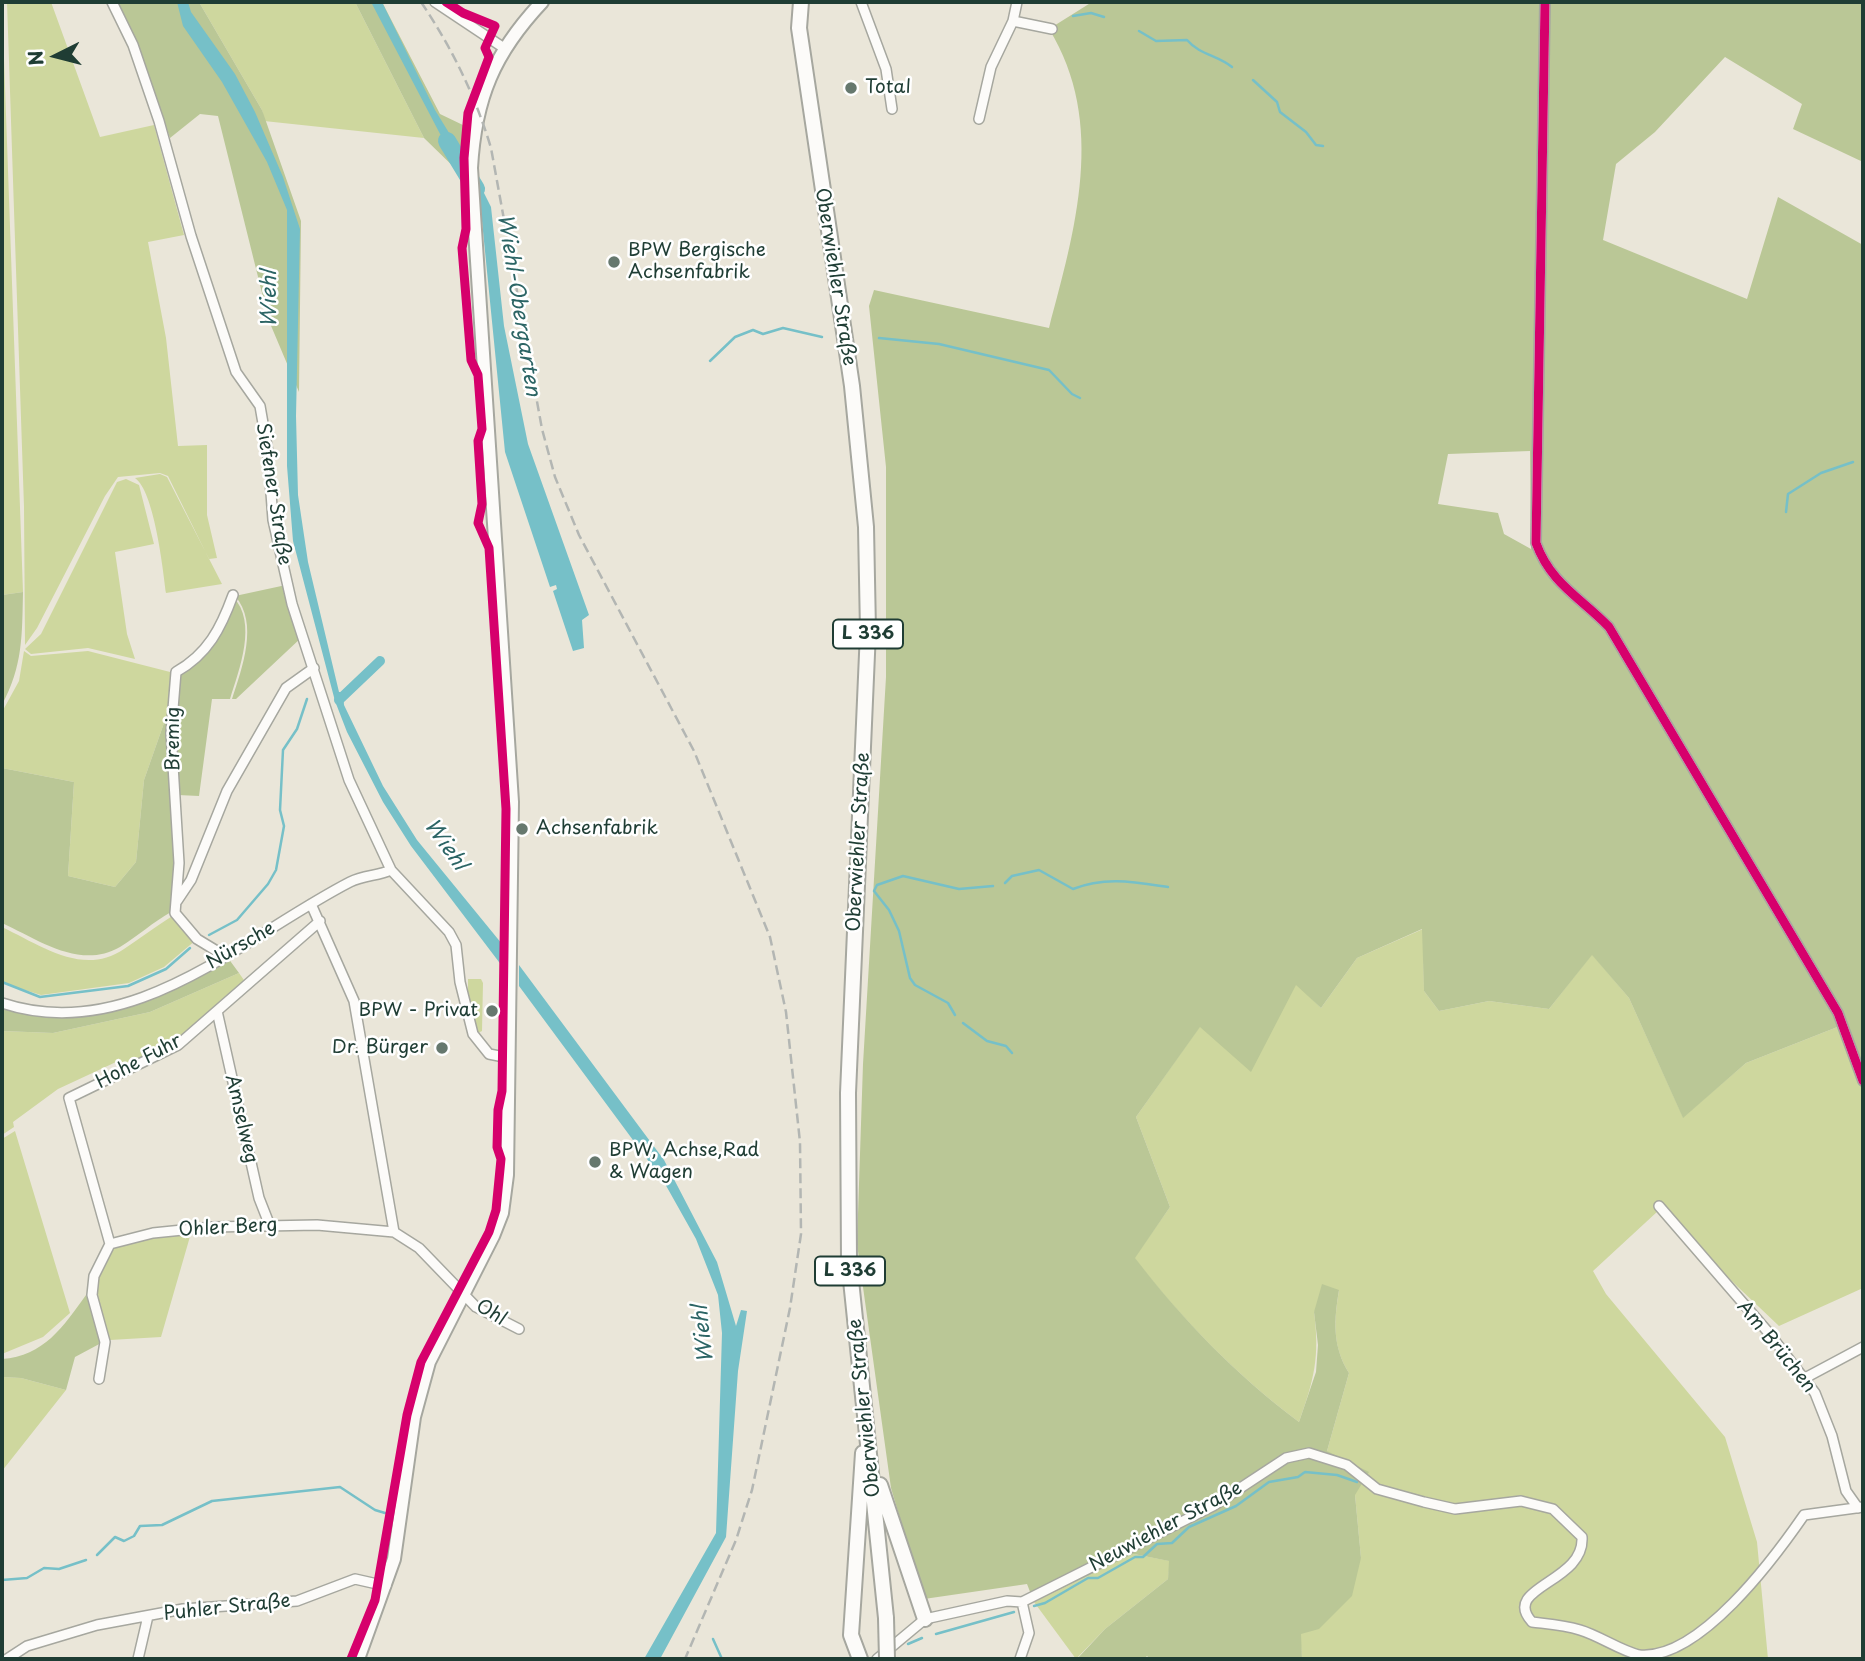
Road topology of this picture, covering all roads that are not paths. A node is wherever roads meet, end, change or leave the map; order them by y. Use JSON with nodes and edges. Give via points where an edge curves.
{"nodes":[{"id":1,"x":112,"y":2,"type":"edge"},
{"id":2,"x":435,"y":2,"type":"edge"},
{"id":3,"x":542,"y":2,"type":"edge"},
{"id":4,"x":791,"y":2,"type":"edge"},
{"id":5,"x":801,"y":2,"type":"edge"},
{"id":6,"x":861,"y":2,"type":"edge"},
{"id":7,"x":1017,"y":2,"type":"edge"},
{"id":8,"x":1545,"y":2,"type":"edge"},
{"id":9,"x":1013,"y":21,"type":"junction"},
{"id":10,"x":799,"y":28,"type":"junction"},
{"id":11,"x":1052,"y":29,"type":"dead end"},
{"id":12,"x":504,"y":48,"type":"junction"},
{"id":13,"x":892,"y":109,"type":"dead end"},
{"id":14,"x":979,"y":119,"type":"dead end"},
{"id":15,"x":233,"y":595,"type":"dead end"},
{"id":16,"x":314,"y":668,"type":"junction"},
{"id":17,"x":391,"y":870,"type":"junction"},
{"id":18,"x":175,"y":904,"type":"junction"},
{"id":19,"x":311,"y":904,"type":"junction"},
{"id":20,"x":320,"y":921,"type":"junction"},
{"id":21,"x":225,"y":956,"type":"junction"},
{"id":22,"x":2,"y":1003,"type":"edge"},
{"id":23,"x":217,"y":1011,"type":"junction"},
{"id":24,"x":509,"y":1058,"type":"junction"},
{"id":25,"x":1863,"y":1081,"type":"edge"},
{"id":26,"x":1659,"y":1206,"type":"dead end"},
{"id":27,"x":270,"y":1226,"type":"junction"},
{"id":28,"x":394,"y":1232,"type":"junction"},
{"id":29,"x":110,"y":1244,"type":"junction"},
{"id":30,"x":464,"y":1295,"type":"junction"},
{"id":31,"x":519,"y":1329,"type":"dead end"},
{"id":32,"x":1863,"y":1347,"type":"edge"},
{"id":33,"x":1805,"y":1378,"type":"junction"},
{"id":34,"x":99,"y":1379,"type":"dead end"},
{"id":35,"x":862,"y":1385,"type":"junction"},
{"id":36,"x":872,"y":1464,"type":"junction"},
{"id":37,"x":1861,"y":1507,"type":"edge"},
{"id":38,"x":386,"y":1586,"type":"junction"},
{"id":39,"x":1022,"y":1602,"type":"junction"},
{"id":40,"x":148,"y":1616,"type":"junction"},
{"id":41,"x":925,"y":1619,"type":"junction"},
{"id":42,"x":7,"y":1659,"type":"edge"},
{"id":43,"x":138,"y":1659,"type":"edge"},
{"id":44,"x":358,"y":1659,"type":"edge"},
{"id":45,"x":860,"y":1659,"type":"edge"},
{"id":46,"x":877,"y":1659,"type":"edge"},
{"id":47,"x":887,"y":1659,"type":"edge"},
{"id":48,"x":1020,"y":1659,"type":"edge"}],
"edges":[{"from":1,"to":16,"type":"street","name":"Siefener Straße","via":[[142,71],[236,372],[260,406],[273,520],[292,604]]},
{"from":2,"to":12,"type":"street"},
{"from":3,"to":12,"type":"street"},
{"from":4,"to":10,"type":"main road","name":"Oberwiehler Straße","number":"L 336"},
{"from":5,"to":10,"type":"main road","name":"Oberwiehler Straße","number":"L 336"},
{"from":6,"to":13,"type":"street","via":[[886,69]]},
{"from":7,"to":9,"type":"street"},
{"from":8,"to":25,"type":"street","via":[[1536,543],[1558,583],[1609,627],[1838,1013]]},
{"from":9,"to":11,"type":"street"},
{"from":9,"to":14,"type":"street","via":[[991,66]]},
{"from":10,"to":35,"type":"main road","name":"Oberwiehler Straße","number":"L 336","via":[[852,386],[866,527],[868,631],[848,1093],[849,1262]]},
{"from":12,"to":24,"type":"street","via":[[478,107],[470,191],[513,835]]},
{"from":15,"to":18,"type":"street","name":"Bremig","via":[[221,628],[208,646],[176,672],[171,733],[179,863]]},
{"from":16,"to":17,"type":"street","name":"Siefener Straße","via":[[349,780]]},
{"from":16,"to":18,"type":"street","via":[[286,688],[226,791],[191,880]]},
{"from":17,"to":19,"type":"street","name":"Nürsche","via":[[363,876]]},
{"from":17,"to":24,"type":"street","via":[[456,945],[473,1034],[489,1054]]},
{"from":18,"to":21,"type":"street","via":[[183,925]]},
{"from":19,"to":20,"type":"street"},
{"from":19,"to":21,"type":"street","name":"Nürsche"},
{"from":20,"to":23,"type":"street","name":"Hohe Fuhr"},
{"from":20,"to":28,"type":"street","via":[[354,1001]]},
{"from":21,"to":22,"type":"street","name":"Nürsche","via":[[159,993],[114,1006],[45,1014]]},
{"from":23,"to":27,"type":"street","name":"Amselweg","via":[[259,1198]]},
{"from":23,"to":29,"type":"street","name":"Hohe Fuhr","via":[[178,1045],[69,1098]]},
{"from":24,"to":30,"type":"street","via":[[502,1213]]},
{"from":26,"to":33,"type":"street","name":"Am Brüchen"},
{"from":27,"to":28,"type":"street","name":"Ohler Berg"},
{"from":27,"to":29,"type":"street","name":"Ohler Berg","via":[[153,1233]]},
{"from":28,"to":30,"type":"street","name":"Ohler Berg","via":[[419,1248]]},
{"from":29,"to":34,"type":"street","via":[[94,1276],[92,1295],[105,1342]]},
{"from":30,"to":31,"type":"street","name":"Ohl","via":[[475,1307]]},
{"from":30,"to":38,"type":"street","via":[[426,1373]]},
{"from":32,"to":33,"type":"street"},
{"from":33,"to":37,"type":"street","name":"Am Brüchen","via":[[1832,1436],[1846,1491]]},
{"from":35,"to":36,"type":"main road","name":"Oberwiehler Straße","number":"L 336"},
{"from":35,"to":45,"type":"main road","number":"L 336","via":[[863,1475],[851,1635]]},
{"from":36,"to":41,"type":"main road","number":"L 336"},
{"from":36,"to":47,"type":"main road","name":"Oberwiehler Straße","number":"L 336","bridge":true},
{"from":37,"to":39,"type":"street","name":"Neuwiehler Straße","via":[[1804,1515],[1732,1607],[1685,1646],[1665,1654],[1639,1655],[1581,1630],[1532,1622],[1527,1616],[1529,1596],[1570,1569],[1581,1556],[1582,1537],[1553,1509],[1521,1501],[1455,1509],[1424,1502],[1377,1489],[1347,1465],[1309,1453],[1286,1458],[1213,1506]]},
{"from":38,"to":40,"type":"street","name":"Puhler Straße","via":[[355,1579],[297,1601]]},
{"from":38,"to":44,"type":"street"},
{"from":39,"to":41,"type":"street","name":"Neuwiehler Straße","via":[[1007,1601]]},
{"from":39,"to":48,"type":"street","via":[[1030,1633]]},
{"from":40,"to":42,"type":"street","name":"Puhler Straße","via":[[75,1630],[27,1646]]},
{"from":40,"to":43,"type":"street"},
{"from":41,"to":46,"type":"street","name":"Neuwiehler Straße"}]}
